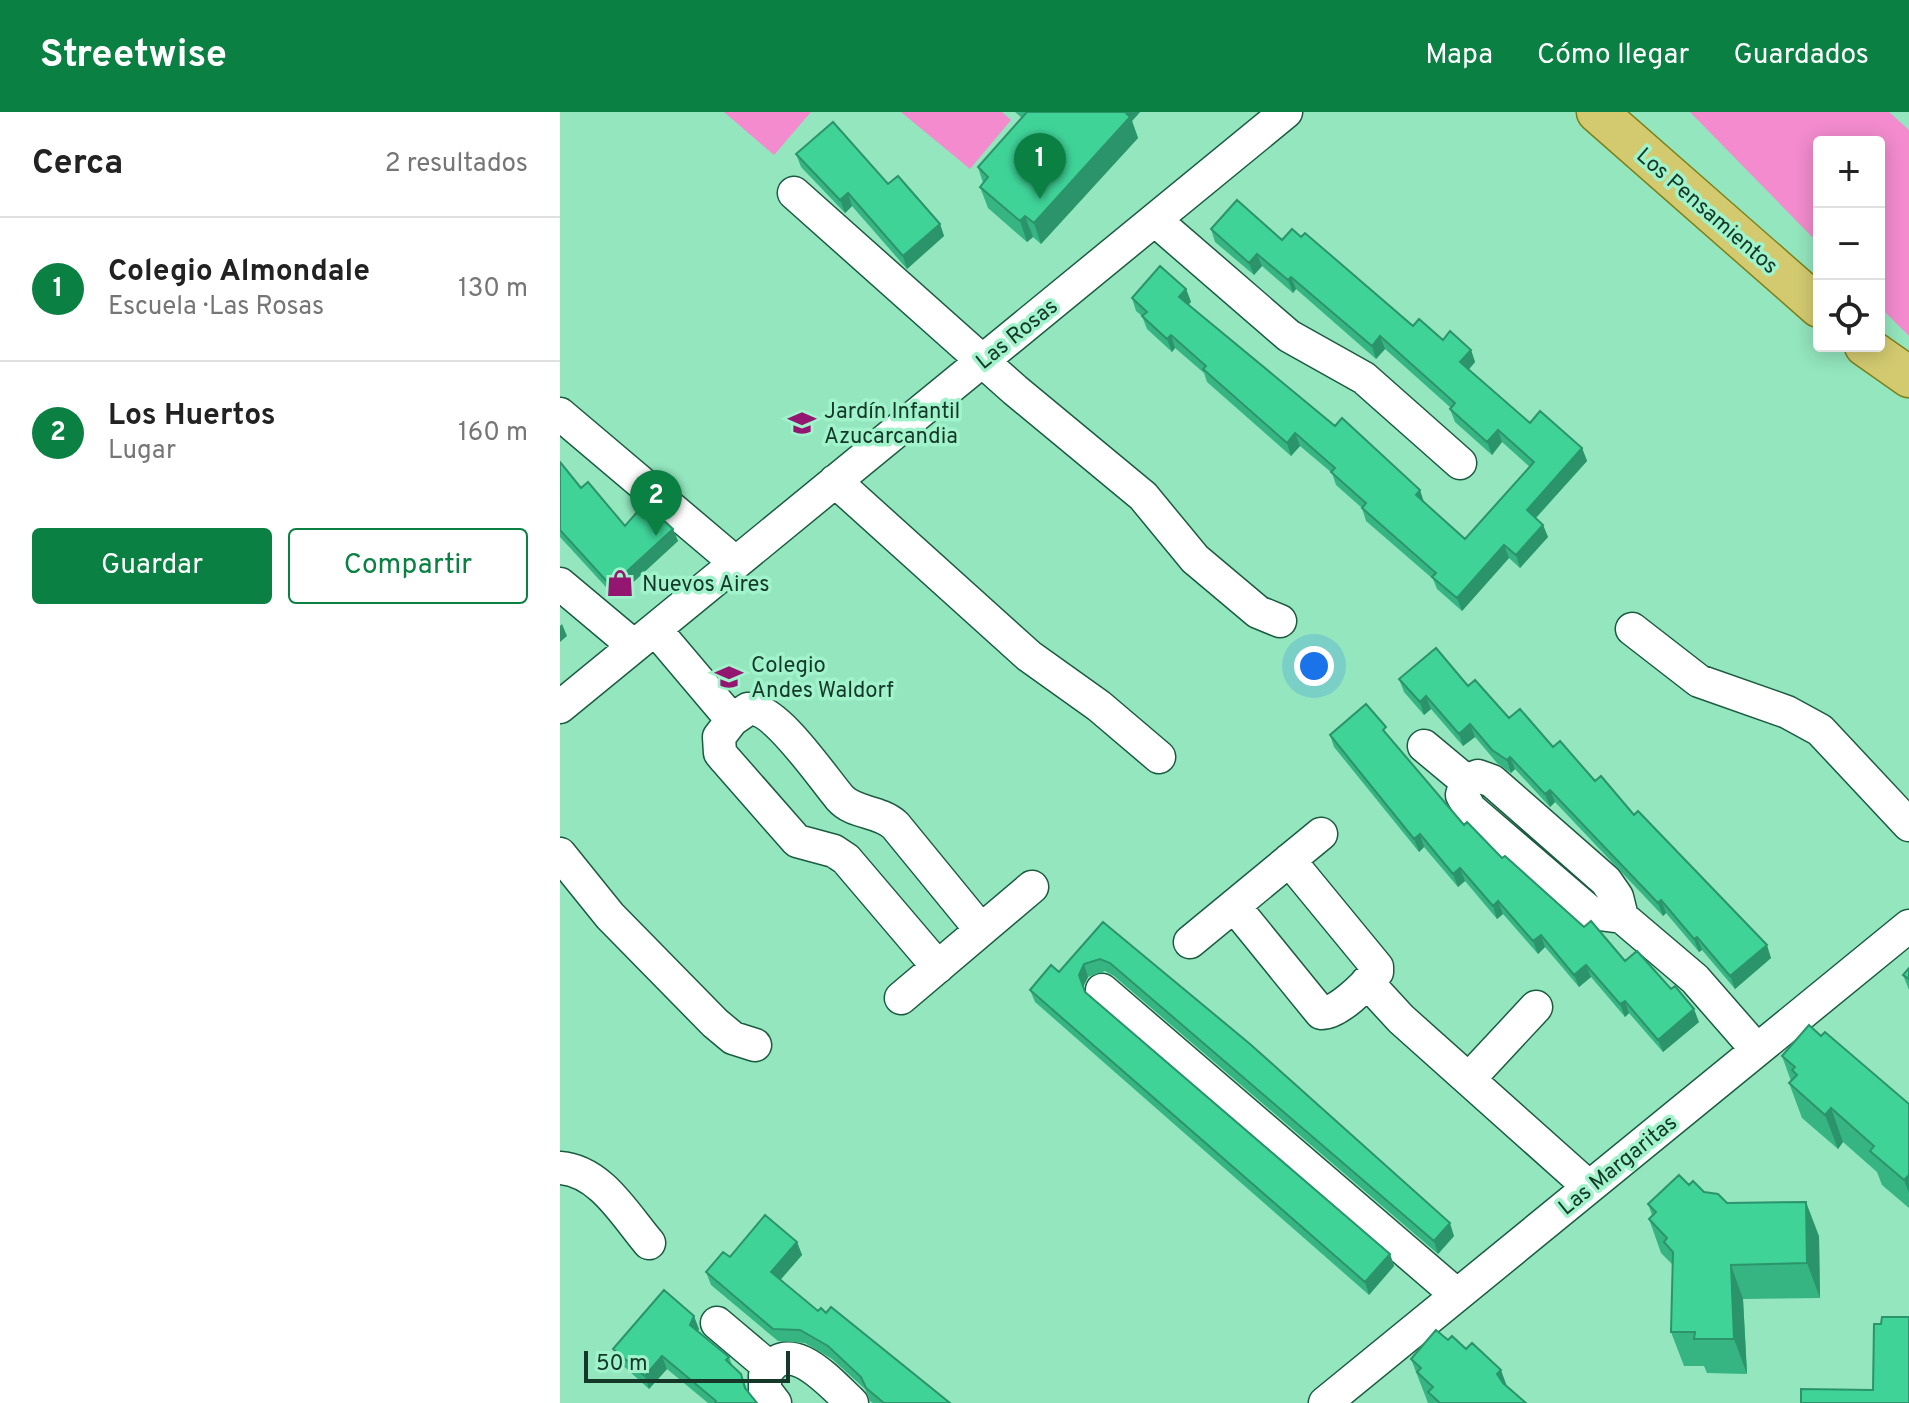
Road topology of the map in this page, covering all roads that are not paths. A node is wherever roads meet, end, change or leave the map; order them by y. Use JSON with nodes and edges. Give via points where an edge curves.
{"nodes":[{"id":1,"x":1286,"y":112,"type":"edge"},
{"id":2,"x":1597,"y":112,"type":"edge"},
{"id":3,"x":1627,"y":112,"type":"edge"},
{"id":4,"x":794,"y":193,"type":"dead end"},
{"id":5,"x":1155,"y":220,"type":"junction"},
{"id":6,"x":1813,"y":282,"type":"edge"},
{"id":7,"x":1813,"y":302,"type":"edge"},
{"id":8,"x":1885,"y":351,"type":"edge"},
{"id":9,"x":1874,"y":352,"type":"edge"},
{"id":10,"x":983,"y":360,"type":"junction"},
{"id":11,"x":1909,"y":376,"type":"edge"},
{"id":12,"x":560,"y":414,"type":"edge"},
{"id":13,"x":1460,"y":463,"type":"dead end"},
{"id":14,"x":835,"y":481,"type":"junction"},
{"id":15,"x":736,"y":563,"type":"junction"},
{"id":16,"x":560,"y":584,"type":"edge"},
{"id":17,"x":1280,"y":621,"type":"dead end"},
{"id":18,"x":1632,"y":629,"type":"dead end"},
{"id":19,"x":644,"y":637,"type":"junction"},
{"id":20,"x":560,"y":707,"type":"edge"},
{"id":21,"x":732,"y":720,"type":"junction"},
{"id":22,"x":1424,"y":746,"type":"dead end"},
{"id":23,"x":1159,"y":757,"type":"dead end"},
{"id":24,"x":1909,"y":825,"type":"edge"},
{"id":25,"x":1321,"y":834,"type":"dead end"},
{"id":26,"x":560,"y":854,"type":"edge"},
{"id":27,"x":1289,"y":860,"type":"junction"},
{"id":28,"x":1032,"y":887,"type":"dead end"},
{"id":29,"x":1234,"y":906,"type":"junction"},
{"id":30,"x":1909,"y":926,"type":"edge"},
{"id":31,"x":981,"y":930,"type":"junction"},
{"id":32,"x":1190,"y":942,"type":"dead end"},
{"id":33,"x":938,"y":967,"type":"junction"},
{"id":34,"x":1367,"y":982,"type":"junction"},
{"id":35,"x":1102,"y":990,"type":"dead end"},
{"id":36,"x":901,"y":998,"type":"dead end"},
{"id":37,"x":1536,"y":1007,"type":"dead end"},
{"id":38,"x":755,"y":1045,"type":"dead end"},
{"id":39,"x":1757,"y":1050,"type":"junction"},
{"id":40,"x":1469,"y":1079,"type":"junction"},
{"id":41,"x":560,"y":1168,"type":"edge"},
{"id":42,"x":1589,"y":1187,"type":"junction"},
{"id":43,"x":649,"y":1243,"type":"dead end"},
{"id":44,"x":1457,"y":1295,"type":"junction"},
{"id":45,"x":717,"y":1323,"type":"dead end"},
{"id":46,"x":769,"y":1367,"type":"junction"},
{"id":47,"x":775,"y":1403,"type":"edge"},
{"id":48,"x":852,"y":1403,"type":"edge"},
{"id":49,"x":1325,"y":1403,"type":"edge"}],
"edges":[{"from":1,"to":5,"type":"street","name":"Las Rosas"},
{"from":2,"to":7,"type":"main road","name":"Los Pensamientos"},
{"from":3,"to":6,"type":"main road","name":"Los Pensamientos"},
{"from":4,"to":10,"type":"street"},
{"from":5,"to":10,"type":"street","name":"Las Rosas"},
{"from":5,"to":13,"type":"street","via":[[1283,331],[1364,378]]},
{"from":8,"to":11,"type":"main road"},
{"from":9,"to":11,"type":"main road"},
{"from":10,"to":14,"type":"street","name":"Las Rosas"},
{"from":10,"to":17,"type":"street","via":[[1143,496],[1195,559],[1258,612]]},
{"from":12,"to":15,"type":"street"},
{"from":14,"to":15,"type":"street","name":"Las Rosas"},
{"from":14,"to":23,"type":"street","via":[[1029,656]]},
{"from":15,"to":19,"type":"street","name":"Las Rosas"},
{"from":16,"to":19,"type":"street"},
{"from":18,"to":24,"type":"street","via":[[1699,681],[1787,712],[1820,730]]},
{"from":19,"to":20,"type":"street","name":"Las Rosas"},
{"from":19,"to":21,"type":"street"},
{"from":21,"to":31,"type":"street","via":[[748,709],[770,714],[844,802],[880,813],[895,825]]},
{"from":21,"to":33,"type":"street","via":[[719,737],[725,759],[797,841],[846,859]]},
{"from":22,"to":39,"type":"street","via":[[1466,781],[1464,803],[1591,913],[1622,917],[1695,979]]},
{"from":25,"to":27,"type":"street"},
{"from":26,"to":38,"type":"street","via":[[610,916],[715,1023],[733,1038]]},
{"from":27,"to":29,"type":"street"},
{"from":27,"to":34,"type":"street","via":[[1377,967]]},
{"from":28,"to":31,"type":"street"},
{"from":29,"to":32,"type":"street"},
{"from":29,"to":34,"type":"street","via":[[1321,1013],[1329,1013]]},
{"from":30,"to":39,"type":"street","name":"Las Margaritas"},
{"from":31,"to":33,"type":"street"},
{"from":33,"to":36,"type":"street"},
{"from":34,"to":40,"type":"street"},
{"from":35,"to":44,"type":"street"},
{"from":37,"to":40,"type":"street"},
{"from":39,"to":42,"type":"street","name":"Las Margaritas"},
{"from":40,"to":42,"type":"street"},
{"from":41,"to":43,"type":"street","via":[[597,1183]]},
{"from":42,"to":44,"type":"street","name":"Las Margaritas"},
{"from":44,"to":49,"type":"street","name":"Las Margaritas"},
{"from":45,"to":46,"type":"street"},
{"from":46,"to":47,"type":"street","via":[[765,1390]]},
{"from":46,"to":48,"type":"street","via":[[785,1358],[800,1359]]}]}
